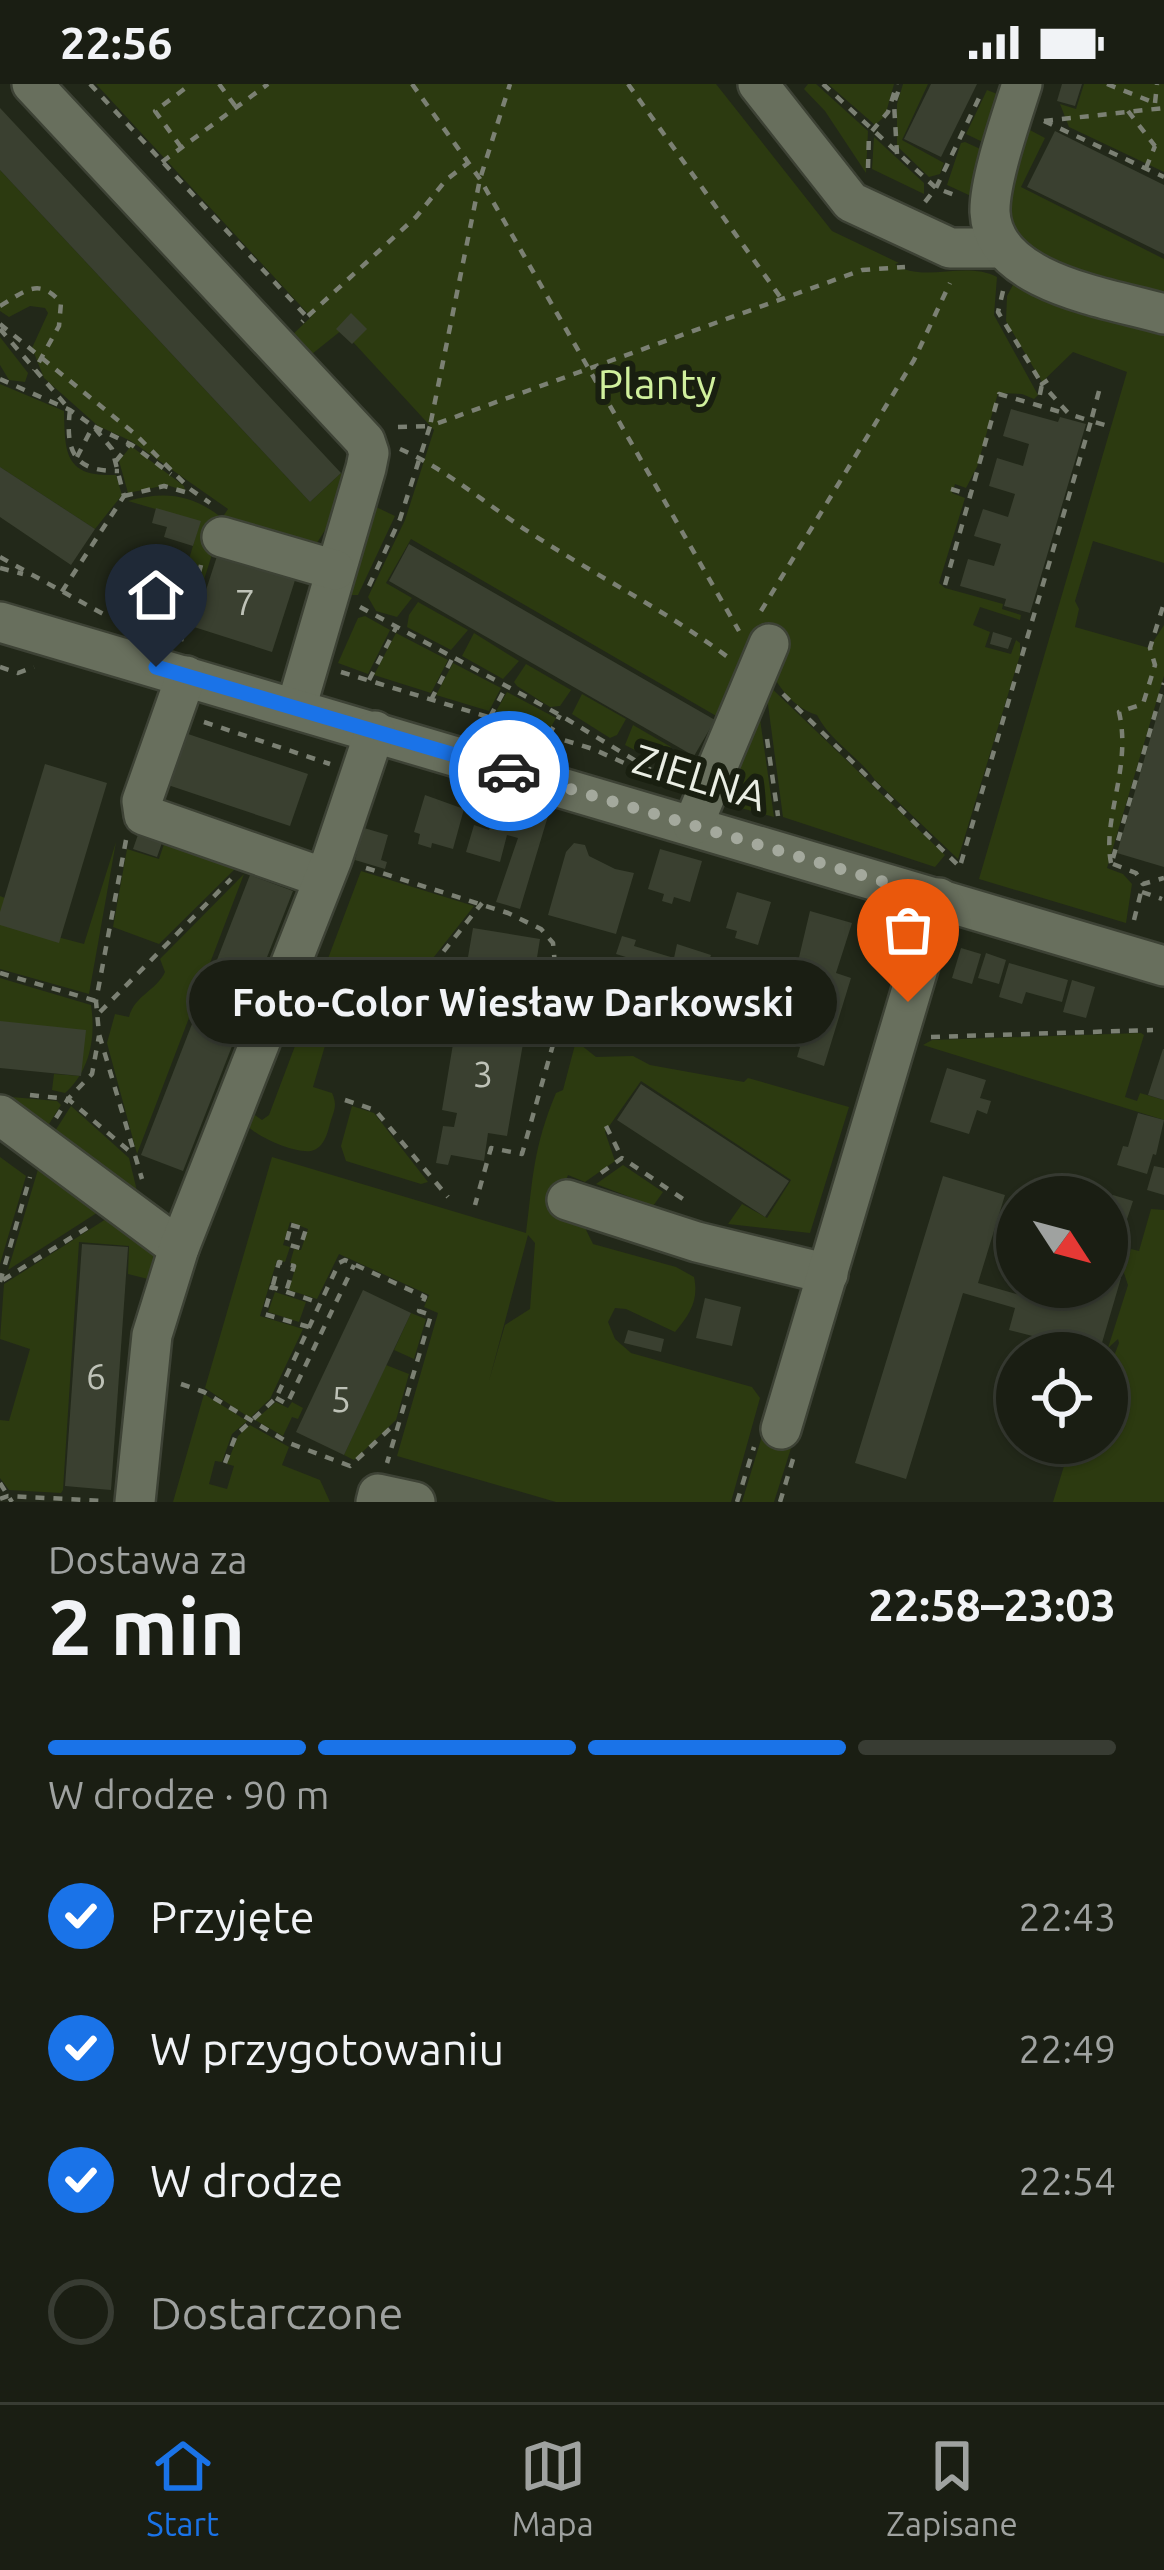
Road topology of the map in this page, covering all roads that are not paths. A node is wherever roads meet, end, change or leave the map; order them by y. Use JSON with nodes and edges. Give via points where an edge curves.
{"nodes":[{"id":1,"x":32,"y":84,"type":"edge"},
{"id":2,"x":758,"y":84,"type":"edge"},
{"id":3,"x":1022,"y":84,"type":"edge"},
{"id":4,"x":982,"y":263,"type":"junction"},
{"id":5,"x":1164,"y":314,"type":"edge"},
{"id":6,"x":217,"y":521,"type":"road end"},
{"id":7,"x":351,"y":580,"type":"junction"},
{"id":8,"x":0,"y":622,"type":"edge"},
{"id":9,"x":758,"y":655,"type":"road end"},
{"id":10,"x":186,"y":676,"type":"junction"},
{"id":11,"x":296,"y":708,"type":"junction"},
{"id":12,"x":375,"y":731,"type":"junction"},
{"id":13,"x":694,"y":825,"type":"junction"},
{"id":14,"x":328,"y":868,"type":"junction"},
{"id":15,"x":957,"y":881,"type":"junction"},
{"id":16,"x":1164,"y":967,"type":"edge"},
{"id":17,"x":0,"y":1115,"type":"edge"},
{"id":18,"x":567,"y":1200,"type":"dead end"},
{"id":19,"x":179,"y":1247,"type":"junction"},
{"id":20,"x":828,"y":1274,"type":"junction"},
{"id":21,"x":782,"y":1429,"type":"dead end"},
{"id":22,"x":135,"y":1502,"type":"edge"}],
"edges":[{"from":1,"to":7,"type":"street","via":[[356,429],[369,453]]},
{"from":2,"to":4,"type":"street","via":[[851,202]]},
{"from":3,"to":4,"type":"street"},
{"from":4,"to":5,"type":"street","via":[[1024,268]]},
{"from":6,"to":7,"type":"street"},
{"from":7,"to":11,"type":"street","via":[[307,666]]},
{"from":8,"to":10,"type":"street","name":"ZIELNA"},
{"from":9,"to":13,"type":"street"},
{"from":10,"to":11,"type":"street","name":"ZIELNA"},
{"from":10,"to":14,"type":"street","via":[[142,800],[144,815]]},
{"from":11,"to":12,"type":"street","name":"ZIELNA"},
{"from":12,"to":13,"type":"street","name":"ZIELNA"},
{"from":12,"to":14,"type":"street"},
{"from":13,"to":15,"type":"street","name":"ZIELNA"},
{"from":14,"to":19,"type":"street"},
{"from":15,"to":16,"type":"street","name":"ZIELNA"},
{"from":15,"to":20,"type":"street","via":[[886,1131]]},
{"from":17,"to":19,"type":"street"},
{"from":18,"to":20,"type":"street"},
{"from":19,"to":22,"type":"street","via":[[152,1335]]},
{"from":20,"to":21,"type":"street"}]}
